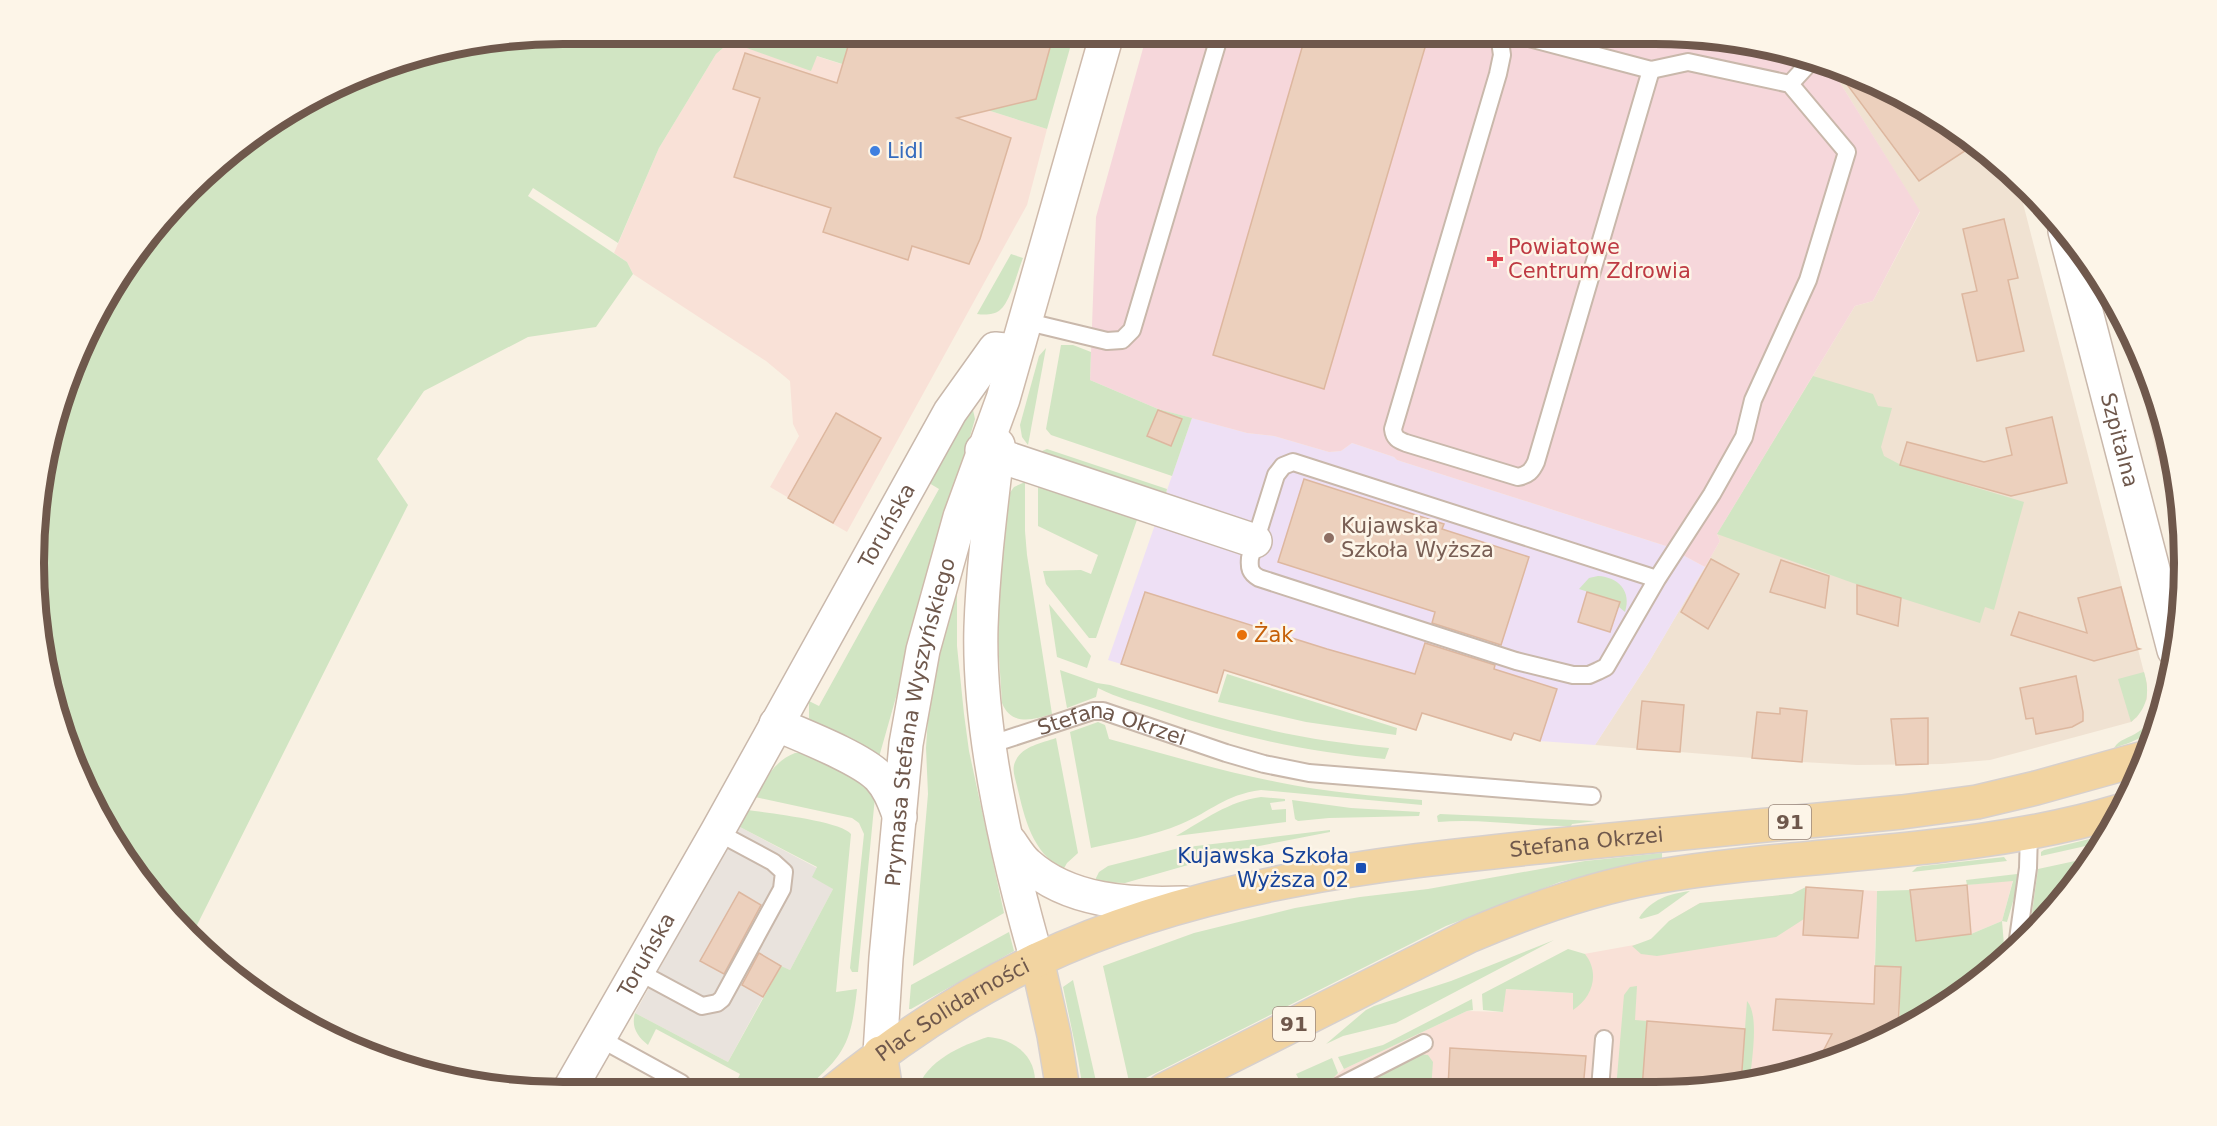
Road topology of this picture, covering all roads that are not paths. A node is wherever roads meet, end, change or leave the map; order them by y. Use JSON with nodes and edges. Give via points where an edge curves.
{"nodes":[{"id":1,"x":1104,"y":44,"type":"edge"},
{"id":2,"x":1217,"y":44,"type":"edge"},
{"id":3,"x":1500,"y":44,"type":"edge"},
{"id":4,"x":1552,"y":44,"type":"edge"},
{"id":5,"x":1806,"y":66,"type":"edge"},
{"id":6,"x":1651,"y":70,"type":"junction"},
{"id":7,"x":1790,"y":84,"type":"junction"},
{"id":8,"x":2071,"y":254,"type":"edge"},
{"id":9,"x":1024,"y":321,"type":"junction"},
{"id":10,"x":1015,"y":351,"type":"junction"},
{"id":11,"x":990,"y":453,"type":"junction"},
{"id":12,"x":1255,"y":541,"type":"junction"},
{"id":13,"x":1657,"y":579,"type":"junction"},
{"id":14,"x":2169,"y":631,"type":"edge"},
{"id":15,"x":776,"y":724,"type":"junction"},
{"id":16,"x":989,"y":745,"type":"junction"},
{"id":17,"x":2135,"y":761,"type":"edge"},
{"id":18,"x":1592,"y":796,"type":"dead end"},
{"id":19,"x":2109,"y":814,"type":"edge"},
{"id":20,"x":900,"y":817,"type":"junction"},
{"id":21,"x":717,"y":832,"type":"junction"},
{"id":22,"x":2029,"y":833,"type":"junction"},
{"id":23,"x":1007,"y":838,"type":"junction"},
{"id":24,"x":1193,"y":903,"type":"junction"},
{"id":25,"x":2019,"y":932,"type":"edge"},
{"id":26,"x":1037,"y":960,"type":"junction"},
{"id":27,"x":637,"y":971,"type":"junction"},
{"id":28,"x":599,"y":1038,"type":"junction"},
{"id":29,"x":1604,"y":1039,"type":"dead end"},
{"id":30,"x":1424,"y":1043,"type":"dead end"},
{"id":31,"x":880,"y":1053,"type":"junction"},
{"id":32,"x":666,"y":1074,"type":"junction"},
{"id":33,"x":574,"y":1082,"type":"edge"},
{"id":34,"x":669,"y":1082,"type":"edge"},
{"id":35,"x":679,"y":1082,"type":"edge"},
{"id":36,"x":845,"y":1082,"type":"edge"},
{"id":37,"x":885,"y":1082,"type":"edge"},
{"id":38,"x":1062,"y":1082,"type":"edge"},
{"id":39,"x":1180,"y":1082,"type":"edge"},
{"id":40,"x":1348,"y":1082,"type":"edge"},
{"id":41,"x":1601,"y":1082,"type":"edge"}],
"edges":[{"from":1,"to":9,"type":"main road","name":"Prymasa Stefana Wyszyńskiego"},
{"from":2,"to":9,"type":"lane","via":[[1132,330],[1122,340],[1107,341]]},
{"from":3,"to":6,"type":"lane","via":[[1498,74],[1393,429],[1398,440],[1518,477],[1526,476],[1536,462]]},
{"from":4,"to":6,"type":"lane"},
{"from":5,"to":7,"type":"lane"},
{"from":6,"to":7,"type":"lane","via":[[1688,62]]},
{"from":7,"to":13,"type":"lane","via":[[1848,152],[1808,280],[1753,400],[1744,437]]},
{"from":8,"to":14,"type":"main road","name":"Szpitalna"},
{"from":9,"to":10,"type":"main road","name":"Prymasa Stefana Wyszyńskiego"},
{"from":10,"to":11,"type":"main road","name":"Prymasa Stefana Wyszyńskiego"},
{"from":10,"to":15,"type":"main road","name":"Toruńska","via":[[995,349],[950,412]]},
{"from":11,"to":12,"type":"main road"},
{"from":11,"to":16,"type":"main road","name":"Prymasa Stefana Wyszyńskiego","via":[[981,628]]},
{"from":11,"to":20,"type":"main road","name":"Prymasa Stefana Wyszyńskiego","via":[[960,517],[923,650],[906,744]]},
{"from":12,"to":13,"type":"lane","via":[[1276,475],[1282,466],[1293,462]]},
{"from":12,"to":13,"type":"lane","via":[[1249,568],[1258,578],[1516,661],[1573,675],[1589,675],[1605,667]]},
{"from":15,"to":20,"type":"main road","via":[[877,775],[890,792]]},
{"from":15,"to":21,"type":"main road","name":"Toruńska"},
{"from":16,"to":18,"type":"lane","name":"Stefana Okrzei","via":[[1102,711],[1226,753],[1301,771]]},
{"from":16,"to":23,"type":"main road","name":"Prymasa Stefana Wyszyńskiego"},
{"from":17,"to":24,"type":"main road","name":"Stefana Okrzei","number":"91","via":[[1977,802],[1430,858],[1312,876]]},
{"from":19,"to":22,"type":"main road","name":"Stefana Okrzei","number":"91"},
{"from":20,"to":31,"type":"main road","name":"Prymasa Stefana Wyszyńskiego"},
{"from":21,"to":27,"type":"main road","name":"Toruńska"},
{"from":21,"to":27,"type":"lane","via":[[773,862],[784,873],[782,889],[722,999],[702,1006]]},
{"from":22,"to":25,"type":"lane"},
{"from":22,"to":39,"type":"main road","name":"Stefana Okrzei","number":"91","via":[[1705,870],[1652,878],[1577,897],[1469,936]]},
{"from":23,"to":24,"type":"main road","name":"Prymasa Stefana Wyszyńskiego","via":[[1025,863],[1064,888],[1128,901]]},
{"from":23,"to":26,"type":"main road","name":"Prymasa Stefana Wyszyńskiego"},
{"from":24,"to":26,"type":"main road","name":"Stefana Okrzei","number":"91","via":[[1132,922]]},
{"from":26,"to":31,"type":"main road","name":"Plac Solidarności","number":"91"},
{"from":26,"to":38,"type":"main road","name":"Plac Solidarności"},
{"from":27,"to":28,"type":"main road","name":"Toruńska"},
{"from":28,"to":32,"type":"lane"},
{"from":28,"to":33,"type":"main road","name":"Toruńska"},
{"from":29,"to":41,"type":"lane"},
{"from":30,"to":40,"type":"lane"},
{"from":31,"to":36,"type":"main road","number":"91"},
{"from":31,"to":37,"type":"main road","name":"Plac Solidarności"},
{"from":32,"to":34,"type":"lane"},
{"from":32,"to":35,"type":"lane"}]}
